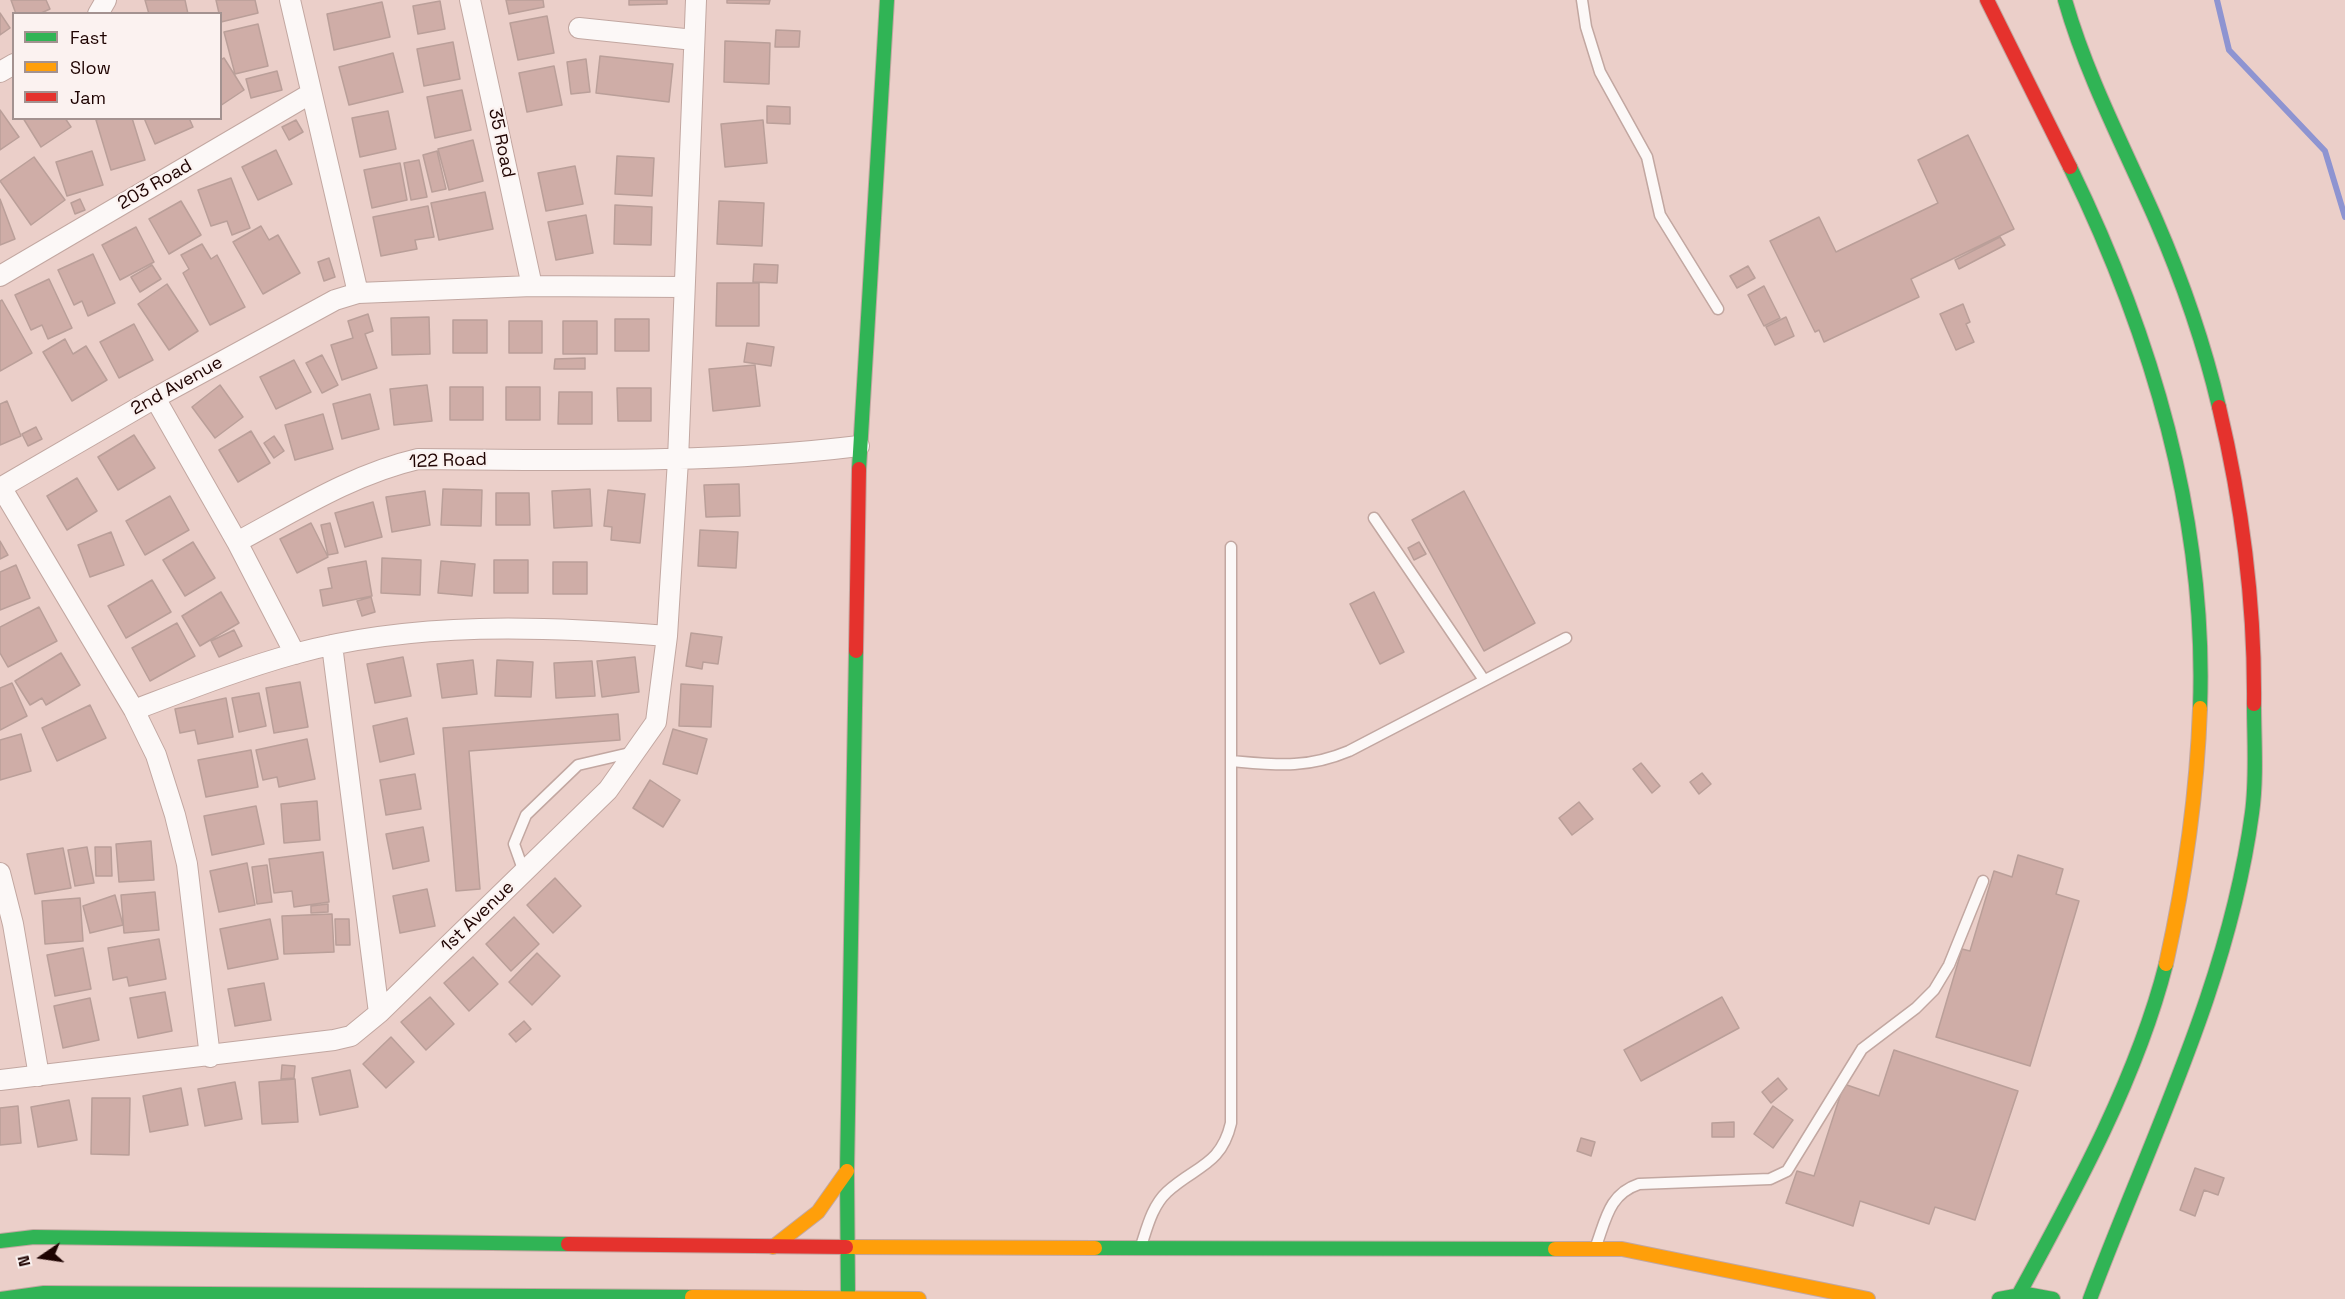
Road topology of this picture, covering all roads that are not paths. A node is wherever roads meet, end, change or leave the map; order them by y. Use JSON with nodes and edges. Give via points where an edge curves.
{"nodes":[{"id":1,"x":290,"y":0,"type":"edge"},
{"id":2,"x":470,"y":0,"type":"edge"},
{"id":3,"x":696,"y":0,"type":"edge"},
{"id":4,"x":886,"y":0,"type":"edge"},
{"id":5,"x":1582,"y":0,"type":"edge"},
{"id":6,"x":1987,"y":0,"type":"edge"},
{"id":7,"x":2065,"y":0,"type":"edge"},
{"id":8,"x":579,"y":28,"type":"dead end"},
{"id":9,"x":694,"y":40,"type":"junction"},
{"id":10,"x":310,"y":94,"type":"junction"},
{"id":11,"x":0,"y":276,"type":"edge"},
{"id":12,"x":532,"y":286,"type":"junction"},
{"id":13,"x":683,"y":287,"type":"junction"},
{"id":14,"x":358,"y":293,"type":"junction"},
{"id":15,"x":1718,"y":309,"type":"dead end"},
{"id":16,"x":154,"y":398,"type":"junction"},
{"id":17,"x":860,"y":446,"type":"junction"},
{"id":18,"x":678,"y":460,"type":"junction"},
{"id":19,"x":0,"y":487,"type":"edge"},
{"id":20,"x":1374,"y":518,"type":"dead end"},
{"id":21,"x":237,"y":542,"type":"junction"},
{"id":22,"x":1231,"y":547,"type":"dead end"},
{"id":23,"x":667,"y":636,"type":"junction"},
{"id":24,"x":1566,"y":638,"type":"dead end"},
{"id":25,"x":332,"y":645,"type":"junction"},
{"id":26,"x":295,"y":654,"type":"junction"},
{"id":27,"x":1484,"y":680,"type":"junction"},
{"id":28,"x":134,"y":710,"type":"junction"},
{"id":29,"x":637,"y":752,"type":"junction"},
{"id":30,"x":1231,"y":761,"type":"junction"},
{"id":31,"x":0,"y":873,"type":"edge"},
{"id":32,"x":524,"y":873,"type":"junction"},
{"id":33,"x":1983,"y":881,"type":"dead end"},
{"id":34,"x":379,"y":1013,"type":"junction"},
{"id":35,"x":210,"y":1057,"type":"junction"},
{"id":36,"x":39,"y":1076,"type":"junction"},
{"id":37,"x":0,"y":1080,"type":"edge"},
{"id":38,"x":847,"y":1172,"type":"junction"},
{"id":39,"x":0,"y":1242,"type":"edge"},
{"id":40,"x":849,"y":1245,"type":"junction"},
{"id":41,"x":773,"y":1246,"type":"junction"},
{"id":42,"x":1141,"y":1246,"type":"junction"},
{"id":43,"x":1595,"y":1249,"type":"junction"},
{"id":44,"x":2019,"y":1294,"type":"junction"},
{"id":45,"x":771,"y":1298,"type":"edge"},
{"id":46,"x":849,"y":1298,"type":"edge"},
{"id":47,"x":0,"y":1299,"type":"edge"},
{"id":48,"x":919,"y":1299,"type":"edge"},
{"id":49,"x":1868,"y":1299,"type":"edge"},
{"id":50,"x":1999,"y":1299,"type":"edge"},
{"id":51,"x":2053,"y":1299,"type":"edge"},
{"id":52,"x":2090,"y":1299,"type":"edge"}],
"edges":[{"from":1,"to":10,"type":"street"},
{"from":2,"to":12,"type":"street","name":"35 Road"},
{"from":3,"to":9,"type":"street","name":"1st Avenue"},
{"from":4,"to":17,"type":"street"},
{"from":5,"to":15,"type":"lane","via":[[1600,72],[1647,157],[1660,215]]},
{"from":6,"to":44,"type":"street","via":[[2104,242],[2134,314],[2176,457],[2199,620],[2198,774],[2186,871],[2162,979],[2103,1133]]},
{"from":7,"to":52,"type":"street","via":[[2087,68],[2186,295],[2208,366],[2228,447],[2241,530],[2252,613],[2255,704],[2252,812],[2209,992]]},
{"from":8,"to":9,"type":"street"},
{"from":9,"to":13,"type":"street","name":"1st Avenue"},
{"from":10,"to":11,"type":"street","name":"203 Road"},
{"from":10,"to":14,"type":"street"},
{"from":12,"to":13,"type":"street","name":"2nd Avenue"},
{"from":12,"to":14,"type":"street","name":"2nd Avenue"},
{"from":13,"to":18,"type":"street","name":"1st Avenue"},
{"from":14,"to":16,"type":"street","name":"2nd Avenue","via":[[335,300]]},
{"from":16,"to":19,"type":"street","name":"2nd Avenue"},
{"from":16,"to":21,"type":"street"},
{"from":17,"to":18,"type":"street","name":"122 Road","via":[[789,455]]},
{"from":17,"to":38,"type":"street"},
{"from":18,"to":21,"type":"street","name":"122 Road","via":[[418,459],[387,466],[347,484]]},
{"from":18,"to":23,"type":"street","name":"1st Avenue"},
{"from":19,"to":28,"type":"street"},
{"from":20,"to":27,"type":"lane"},
{"from":21,"to":26,"type":"street"},
{"from":22,"to":30,"type":"lane"},
{"from":23,"to":25,"type":"street","via":[[542,629],[455,630]]},
{"from":23,"to":29,"type":"street","name":"1st Avenue","via":[[656,722]]},
{"from":24,"to":27,"type":"lane"},
{"from":25,"to":26,"type":"street"},
{"from":25,"to":34,"type":"street"},
{"from":26,"to":28,"type":"street"},
{"from":27,"to":30,"type":"lane","via":[[1326,760],[1286,766]]},
{"from":28,"to":35,"type":"street","via":[[156,755],[187,864]]},
{"from":29,"to":32,"type":"street","name":"1st Avenue","via":[[608,790]]},
{"from":29,"to":32,"type":"lane","via":[[578,765],[526,815],[514,844]]},
{"from":30,"to":42,"type":"lane","via":[[1231,1123],[1227,1142],[1215,1156],[1167,1192],[1155,1208]]},
{"from":31,"to":36,"type":"street","via":[[13,924]]},
{"from":32,"to":34,"type":"street","name":"1st Avenue"},
{"from":33,"to":43,"type":"lane","via":[[1949,965],[1934,990],[1862,1049],[1787,1171],[1770,1179],[1630,1187],[1621,1191],[1612,1204]]},
{"from":34,"to":35,"type":"street","name":"1st Avenue","via":[[351,1036]]},
{"from":35,"to":36,"type":"street","name":"1st Avenue"},
{"from":36,"to":37,"type":"street","name":"1st Avenue"},
{"from":38,"to":40,"type":"street"},
{"from":38,"to":41,"type":"street","via":[[818,1212]]},
{"from":39,"to":41,"type":"street","via":[[34,1238]]},
{"from":40,"to":41,"type":"street"},
{"from":40,"to":42,"type":"street"},
{"from":40,"to":46,"type":"street"},
{"from":42,"to":43,"type":"street"},
{"from":43,"to":49,"type":"street","via":[[1622,1249]]},
{"from":44,"to":50,"type":"street"},
{"from":44,"to":51,"type":"street"},
{"from":45,"to":46,"type":"street"},
{"from":45,"to":47,"type":"street","via":[[44,1293]]},
{"from":46,"to":48,"type":"street"}]}
